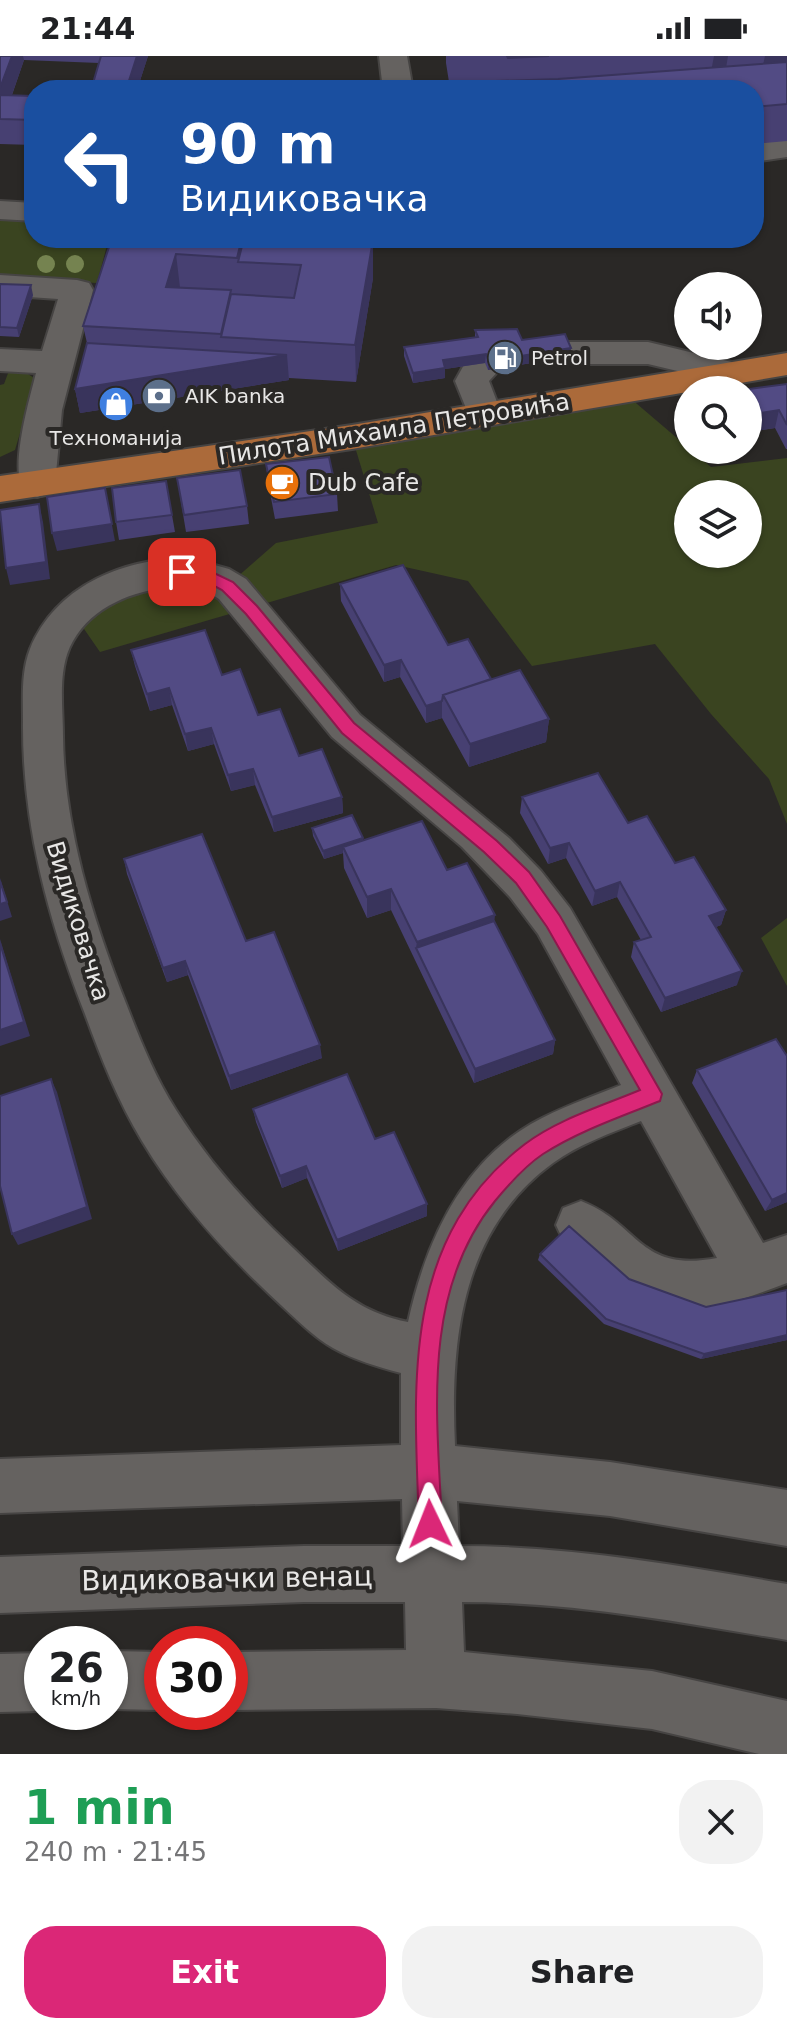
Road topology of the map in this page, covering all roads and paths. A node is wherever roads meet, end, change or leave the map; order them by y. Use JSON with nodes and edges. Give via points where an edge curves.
{"nodes":[{"id":1,"x":393,"y":56,"type":"edge"},
{"id":2,"x":397,"y":80,"type":"edge"},
{"id":3,"x":787,"y":148,"type":"edge"},
{"id":4,"x":764,"y":151,"type":"edge"},
{"id":5,"x":0,"y":210,"type":"edge"},
{"id":6,"x":24,"y":211,"type":"edge"},
{"id":7,"x":0,"y":285,"type":"edge"},
{"id":8,"x":569,"y":353,"type":"edge"},
{"id":9,"x":0,"y":360,"type":"edge"},
{"id":10,"x":56,"y":363,"type":"junction"},
{"id":11,"x":787,"y":364,"type":"edge"},
{"id":12,"x":486,"y":366,"type":"edge"},
{"id":13,"x":732,"y":373,"type":"junction"},
{"id":14,"x":484,"y":415,"type":"junction"},
{"id":15,"x":37,"y":484,"type":"junction"},
{"id":16,"x":0,"y":489,"type":"edge"},
{"id":17,"x":653,"y":1094,"type":"junction"},
{"id":18,"x":581,"y":1225,"type":"dead end"},
{"id":19,"x":770,"y":1265,"type":"edge"},
{"id":20,"x":427,"y":1352,"type":"junction"},
{"id":21,"x":429,"y":1471,"type":"junction"},
{"id":22,"x":0,"y":1486,"type":"edge"},
{"id":23,"x":787,"y":1518,"type":"edge"},
{"id":24,"x":432,"y":1577,"type":"junction"},
{"id":25,"x":0,"y":1585,"type":"edge"},
{"id":26,"x":787,"y":1612,"type":"edge"},
{"id":27,"x":436,"y":1679,"type":"junction"},
{"id":28,"x":248,"y":1681,"type":"edge"},
{"id":29,"x":24,"y":1682,"type":"edge"},
{"id":30,"x":0,"y":1683,"type":"edge"},
{"id":31,"x":787,"y":1731,"type":"edge"}],
"edges":[{"from":1,"to":2,"type":"street"},
{"from":3,"to":4,"type":"street"},
{"from":5,"to":6,"type":"street"},
{"from":7,"to":10,"type":"street","via":[[77,290]]},
{"from":8,"to":13,"type":"street","via":[[648,353]]},
{"from":9,"to":10,"type":"street"},
{"from":10,"to":15,"type":"street","via":[[37,456]]},
{"from":11,"to":13,"type":"main road","name":"Пилота Михаила Петровића"},
{"from":12,"to":14,"type":"street","via":[[472,381]]},
{"from":13,"to":14,"type":"main road","name":"Пилота Михаила Петровића"},
{"from":14,"to":15,"type":"main road","name":"Пилота Михаила Петровића"},
{"from":15,"to":16,"type":"main road","name":"Пилота Михаила Петровића"},
{"from":17,"to":19,"type":"street","name":"Видиковачка"},
{"from":17,"to":20,"type":"street","via":[[553,1137],[503,1176],[475,1209],[444,1272]]},
{"from":17,"to":20,"type":"street","name":"Видиковачка","via":[[554,921],[522,878],[348,728],[228,586],[189,572],[150,576],[102,591],[73,613],[57,633],[45,663],[42,768],[47,815],[70,912],[143,1096],[189,1170],[280,1271],[358,1334]]},
{"from":18,"to":19,"type":"street","via":[[634,1273],[670,1287],[719,1284]]},
{"from":20,"to":21,"type":"street"},
{"from":21,"to":22,"type":"street"},
{"from":21,"to":23,"type":"street","via":[[610,1489]]},
{"from":21,"to":24,"type":"street"},
{"from":24,"to":25,"type":"street","name":"Видиковачки венац","via":[[304,1574]]},
{"from":24,"to":26,"type":"street","name":"Видиковачки венац","via":[[521,1574],[602,1581]]},
{"from":24,"to":27,"type":"street"},
{"from":27,"to":28,"type":"street"},
{"from":27,"to":31,"type":"street","via":[[652,1700]]},
{"from":29,"to":30,"type":"street"}]}
